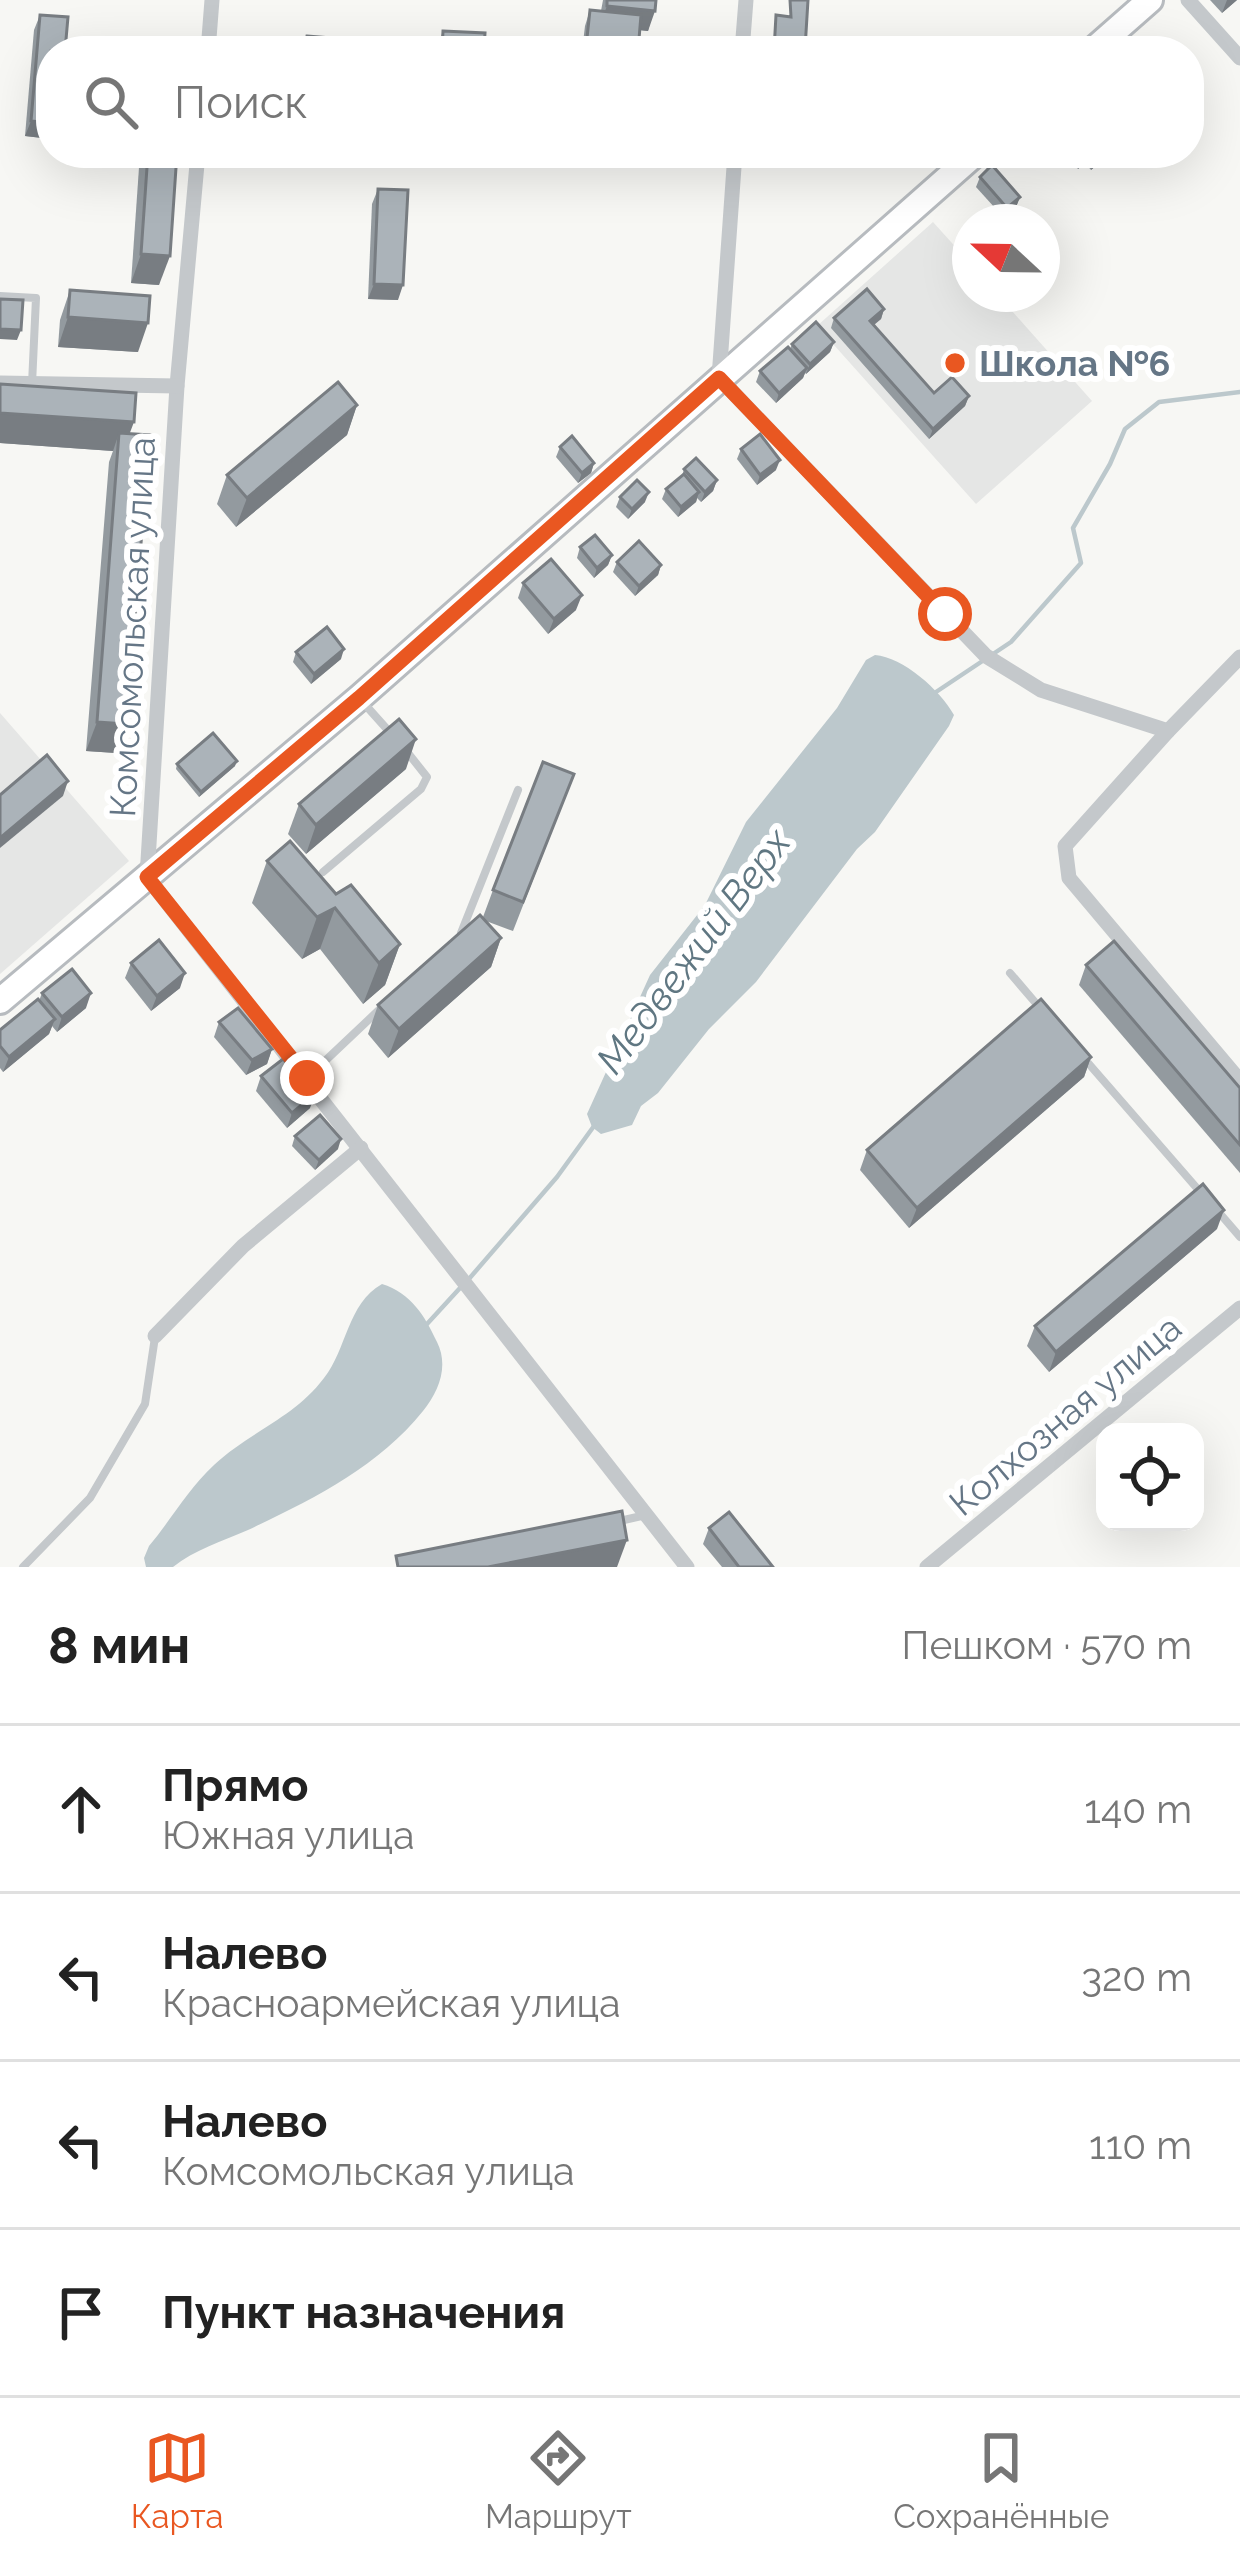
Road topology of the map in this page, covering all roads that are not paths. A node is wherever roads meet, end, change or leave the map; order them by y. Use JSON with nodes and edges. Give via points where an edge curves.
{"nodes":[{"id":1,"x":212,"y":0,"type":"edge"},
{"id":2,"x":746,"y":0,"type":"edge"},
{"id":3,"x":1150,"y":0,"type":"edge"},
{"id":4,"x":1188,"y":0,"type":"edge"},
{"id":5,"x":209,"y":36,"type":"edge"},
{"id":6,"x":743,"y":36,"type":"edge"},
{"id":7,"x":1109,"y":36,"type":"edge"},
{"id":8,"x":1240,"y":58,"type":"edge"},
{"id":9,"x":197,"y":168,"type":"edge"},
{"id":10,"x":734,"y":168,"type":"edge"},
{"id":11,"x":959,"y":168,"type":"edge"},
{"id":12,"x":0,"y":296,"type":"edge"},
{"id":13,"x":719,"y":378,"type":"junction"},
{"id":14,"x":0,"y":382,"type":"edge"},
{"id":15,"x":32,"y":386,"type":"junction"},
{"id":16,"x":177,"y":386,"type":"junction"},
{"id":17,"x":1240,"y":657,"type":"edge"},
{"id":18,"x":359,"y":698,"type":"junction"},
{"id":19,"x":1168,"y":731,"type":"junction"},
{"id":20,"x":518,"y":790,"type":"dead end"},
{"id":21,"x":323,"y":872,"type":"edge"},
{"id":22,"x":147,"y":877,"type":"junction"},
{"id":23,"x":451,"y":942,"type":"edge"},
{"id":24,"x":1010,"y":973,"type":"dead end"},
{"id":25,"x":0,"y":1000,"type":"edge"},
{"id":26,"x":389,"y":1000,"type":"edge"},
{"id":27,"x":1040,"y":1008,"type":"edge"},
{"id":28,"x":1071,"y":1044,"type":"edge"},
{"id":29,"x":307,"y":1078,"type":"junction"},
{"id":30,"x":1240,"y":1081,"type":"edge"},
{"id":31,"x":361,"y":1148,"type":"junction"},
{"id":32,"x":1240,"y":1237,"type":"edge"},
{"id":33,"x":1240,"y":1308,"type":"edge"},
{"id":34,"x":155,"y":1336,"type":"joint"},
{"id":35,"x":646,"y":1515,"type":"junction"},
{"id":36,"x":602,"y":1524,"type":"edge"},
{"id":37,"x":23,"y":1567,"type":"edge"},
{"id":38,"x":687,"y":1567,"type":"edge"},
{"id":39,"x":927,"y":1567,"type":"edge"}],
"edges":[{"from":1,"to":5,"type":"street"},
{"from":2,"to":6,"type":"street"},
{"from":3,"to":7,"type":"main road"},
{"from":4,"to":8,"type":"street"},
{"from":9,"to":16,"type":"street","name":"Комсомольская улица"},
{"from":10,"to":13,"type":"street"},
{"from":11,"to":13,"type":"main road"},
{"from":12,"to":15,"type":"lane","via":[[36,298]]},
{"from":13,"to":18,"type":"main road"},
{"from":13,"to":19,"type":"street","via":[[986,656],[1041,690]]},
{"from":14,"to":15,"type":"street"},
{"from":15,"to":16,"type":"street"},
{"from":16,"to":22,"type":"street","name":"Комсомольская улица"},
{"from":17,"to":19,"type":"street"},
{"from":18,"to":21,"type":"lane","via":[[427,777]]},
{"from":18,"to":22,"type":"main road"},
{"from":19,"to":30,"type":"street","via":[[1066,846],[1069,878]]},
{"from":20,"to":23,"type":"lane","via":[[464,931]]},
{"from":22,"to":25,"type":"main road"},
{"from":22,"to":29,"type":"street"},
{"from":24,"to":27,"type":"lane"},
{"from":26,"to":29,"type":"lane"},
{"from":28,"to":32,"type":"lane"},
{"from":29,"to":31,"type":"street"},
{"from":31,"to":34,"type":"street","via":[[243,1246]]},
{"from":31,"to":35,"type":"street"},
{"from":33,"to":39,"type":"street","name":"Колхозная улица"},
{"from":34,"to":37,"type":"lane","via":[[145,1404],[91,1498]]},
{"from":35,"to":36,"type":"lane"},
{"from":35,"to":38,"type":"street"}]}
